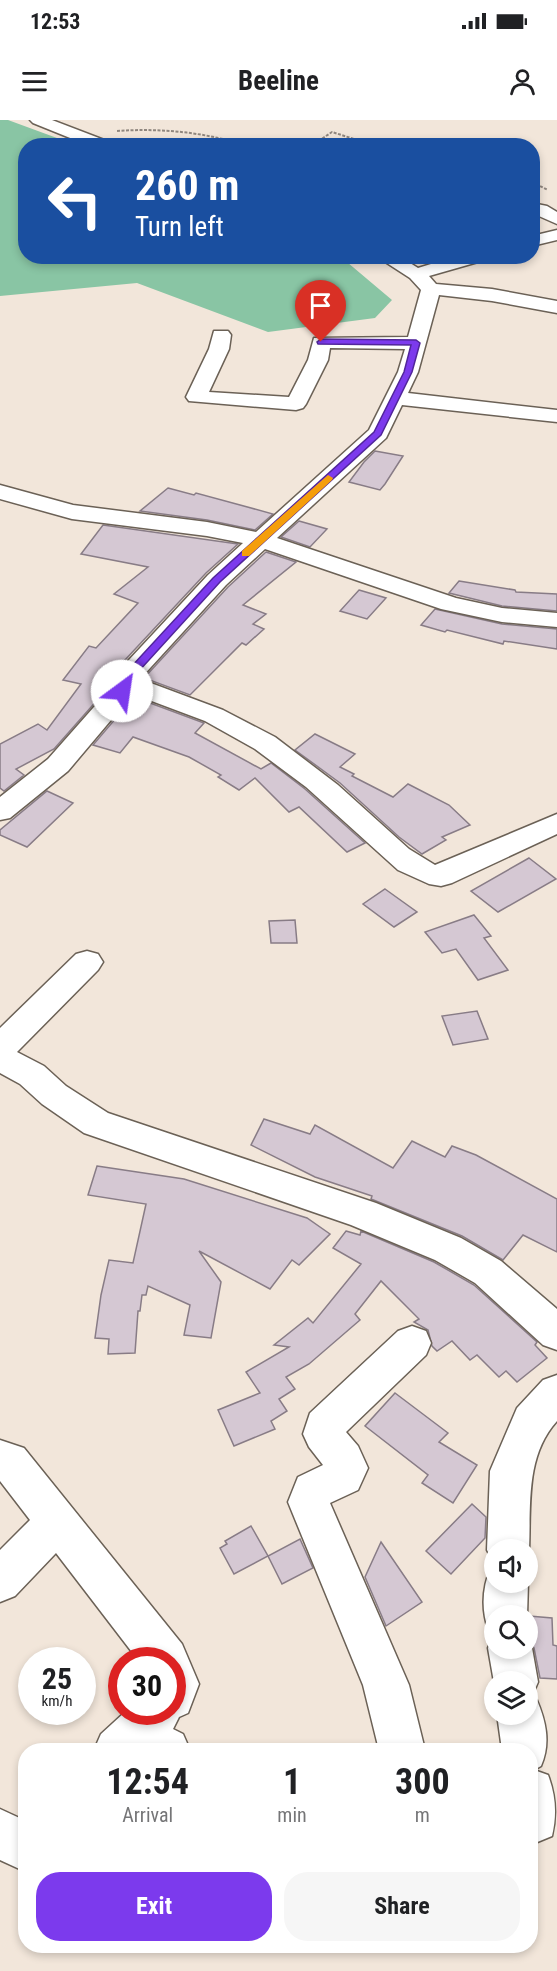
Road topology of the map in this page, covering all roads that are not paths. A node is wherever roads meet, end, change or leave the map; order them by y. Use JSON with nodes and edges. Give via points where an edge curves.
{"nodes":[{"id":1,"x":38,"y":120,"type":"edge"},
{"id":2,"x":86,"y":138,"type":"edge"},
{"id":3,"x":540,"y":212,"type":"edge"},
{"id":4,"x":557,"y":219,"type":"edge"},
{"id":5,"x":557,"y":235,"type":"edge"},
{"id":6,"x":540,"y":239,"type":"edge"},
{"id":7,"x":397,"y":264,"type":"edge"},
{"id":8,"x":461,"y":264,"type":"edge"},
{"id":9,"x":423,"y":281,"type":"junction"},
{"id":10,"x":557,"y":307,"type":"edge"},
{"id":11,"x":221,"y":335,"type":"dead end"},
{"id":12,"x":416,"y":343,"type":"junction"},
{"id":13,"x":395,"y":398,"type":"junction"},
{"id":14,"x":557,"y":416,"type":"edge"},
{"id":15,"x":0,"y":492,"type":"edge"},
{"id":16,"x":261,"y":540,"type":"junction"},
{"id":17,"x":557,"y":620,"type":"edge"},
{"id":18,"x":123,"y":682,"type":"junction"},
{"id":19,"x":0,"y":811,"type":"edge"},
{"id":20,"x":557,"y":823,"type":"edge"},
{"id":21,"x":87,"y":962,"type":"dead end"},
{"id":22,"x":0,"y":1048,"type":"edge"},
{"id":23,"x":0,"y":1058,"type":"edge"},
{"id":24,"x":557,"y":1333,"type":"edge"},
{"id":25,"x":412,"y":1343,"type":"dead end"},
{"id":26,"x":557,"y":1394,"type":"edge"},
{"id":27,"x":0,"y":1459,"type":"edge"},
{"id":28,"x":57,"y":1522,"type":"junction"},
{"id":29,"x":508,"y":1539,"type":"edge"},
{"id":30,"x":0,"y":1581,"type":"edge"},
{"id":31,"x":156,"y":1647,"type":"edge"},
{"id":32,"x":522,"y":1725,"type":"edge"},
{"id":33,"x":400,"y":1743,"type":"edge"},
{"id":34,"x":524,"y":1743,"type":"edge"},
{"id":35,"x":0,"y":1833,"type":"edge"},
{"id":36,"x":18,"y":1843,"type":"edge"}],
"edges":[{"from":1,"to":2,"type":"street"},
{"from":3,"to":4,"type":"street"},
{"from":5,"to":6,"type":"street"},
{"from":7,"to":9,"type":"street"},
{"from":8,"to":9,"type":"street"},
{"from":9,"to":10,"type":"street"},
{"from":9,"to":12,"type":"street"},
{"from":11,"to":12,"type":"street","via":[[219,349],[196,397],[296,404],[318,360],[321,342]]},
{"from":12,"to":13,"type":"street"},
{"from":13,"to":14,"type":"street"},
{"from":13,"to":16,"type":"street","via":[[378,433]]},
{"from":15,"to":16,"type":"street","via":[[72,512]]},
{"from":16,"to":17,"type":"street","via":[[450,604],[502,615]]},
{"from":16,"to":18,"type":"street","via":[[217,580]]},
{"from":18,"to":19,"type":"street","via":[[122,691],[58,765]]},
{"from":18,"to":20,"type":"street","via":[[211,714],[264,742],[427,875],[441,876]]},
{"from":21,"to":22,"type":"street"},
{"from":23,"to":24,"type":"street","via":[[32,1075],[96,1123],[363,1214],[448,1249],[488,1272]]},
{"from":25,"to":33,"type":"street","via":[[324,1426],[323,1434],[347,1468],[343,1476],[313,1491],[309,1502],[386,1685]]},
{"from":26,"to":29,"type":"street","via":[[531,1422],[511,1471]]},
{"from":27,"to":28,"type":"street","via":[[10,1462]]},
{"from":28,"to":30,"type":"street"},
{"from":28,"to":31,"type":"street"},
{"from":32,"to":34,"type":"street"},
{"from":35,"to":36,"type":"street"}]}
